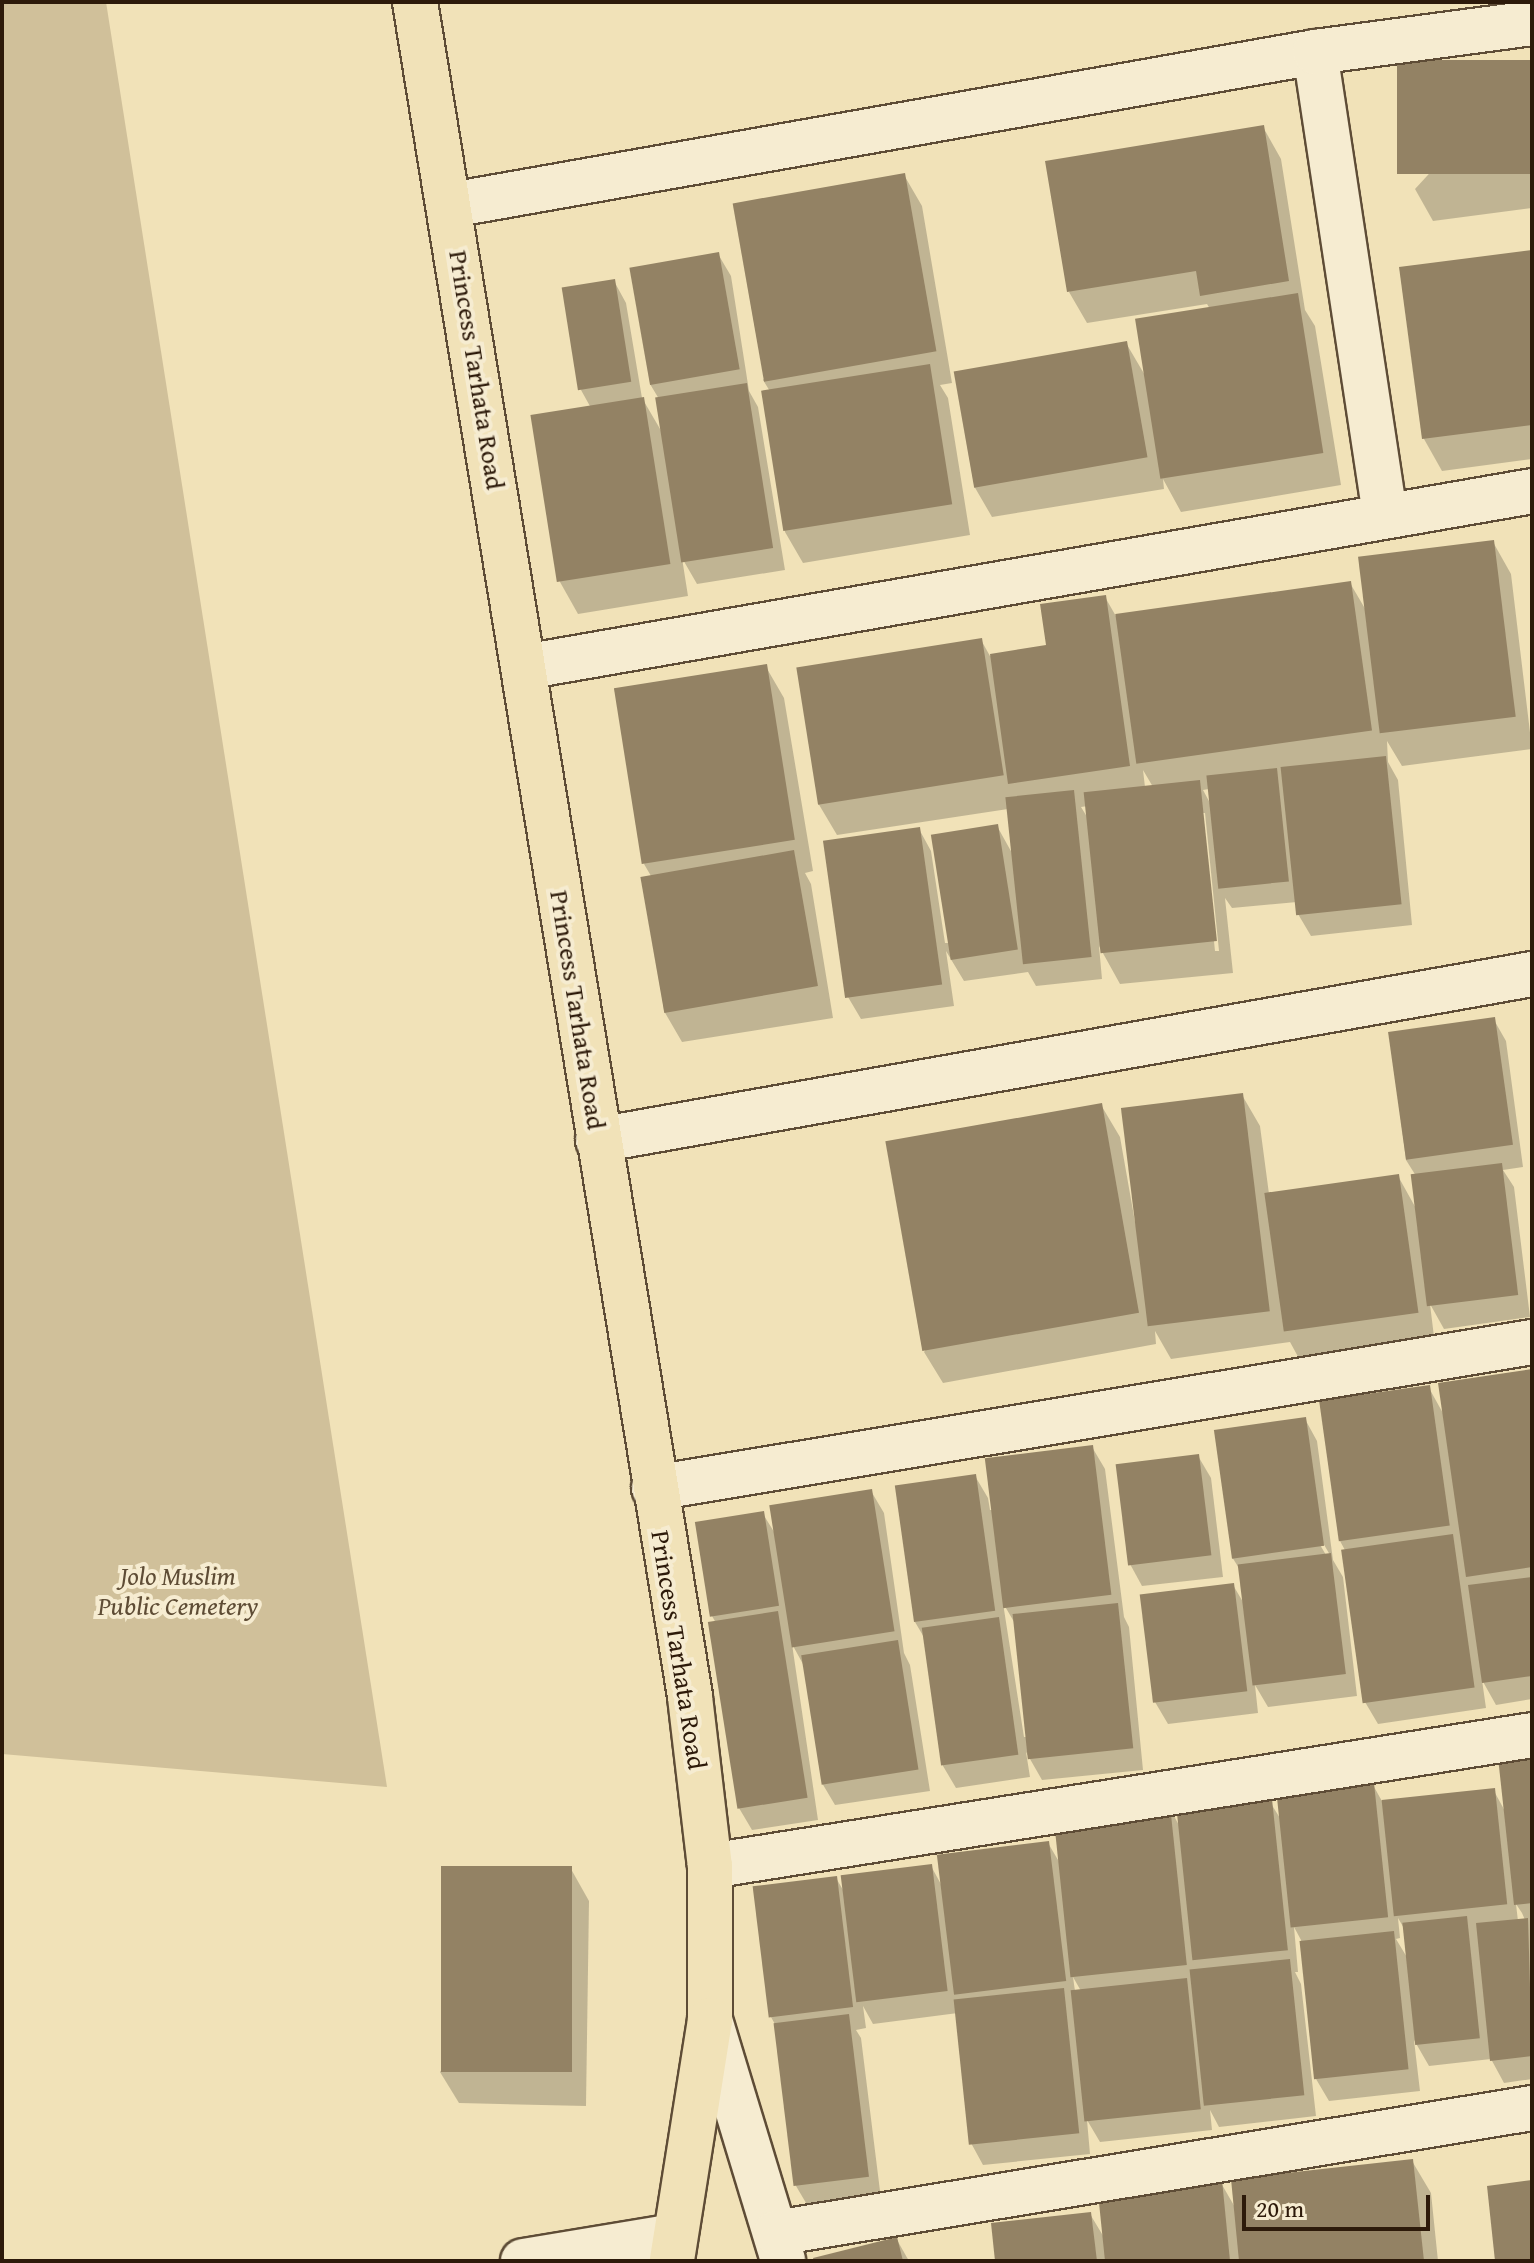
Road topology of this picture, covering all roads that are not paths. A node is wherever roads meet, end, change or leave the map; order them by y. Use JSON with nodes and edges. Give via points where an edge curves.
{"nodes":[{"id":1,"x":415,"y":2,"type":"edge"},
{"id":2,"x":1532,"y":23,"type":"edge"},
{"id":3,"x":1315,"y":52,"type":"junction"},
{"id":4,"x":451,"y":205,"type":"junction"},
{"id":5,"x":1532,"y":491,"type":"edge"},
{"id":6,"x":1385,"y":514,"type":"junction"},
{"id":7,"x":524,"y":667,"type":"junction"},
{"id":8,"x":1532,"y":974,"type":"edge"},
{"id":9,"x":598,"y":1140,"type":"junction"},
{"id":10,"x":1532,"y":1342,"type":"edge"},
{"id":11,"x":654,"y":1488,"type":"junction"},
{"id":12,"x":1532,"y":1735,"type":"edge"},
{"id":13,"x":710,"y":1866,"type":"junction"},
{"id":14,"x":710,"y":2020,"type":"junction"},
{"id":15,"x":1532,"y":2108,"type":"edge"},
{"id":16,"x":780,"y":2247,"type":"edge"},
{"id":17,"x":673,"y":2248,"type":"edge"},
{"id":18,"x":523,"y":2261,"type":"edge"}],
"edges":[{"from":1,"to":4,"type":"main road","name":"Princess Tarhata Road"},
{"from":2,"to":3,"type":"street"},
{"from":3,"to":4,"type":"street"},
{"from":3,"to":6,"type":"street"},
{"from":4,"to":7,"type":"main road","name":"Princess Tarhata Road"},
{"from":5,"to":6,"type":"street"},
{"from":6,"to":7,"type":"street"},
{"from":7,"to":9,"type":"main road","name":"Princess Tarhata Road"},
{"from":8,"to":9,"type":"street"},
{"from":9,"to":11,"type":"main road","name":"Princess Tarhata Road"},
{"from":10,"to":11,"type":"street"},
{"from":11,"to":13,"type":"main road","name":"Princess Tarhata Road","via":[[690,1697]]},
{"from":12,"to":13,"type":"street"},
{"from":13,"to":14,"type":"main road","name":"Princess Tarhata Road"},
{"from":14,"to":16,"type":"street"},
{"from":14,"to":17,"type":"main road","name":"Princess Tarhata Road"},
{"from":15,"to":16,"type":"street"},
{"from":17,"to":18,"type":"street"}]}
